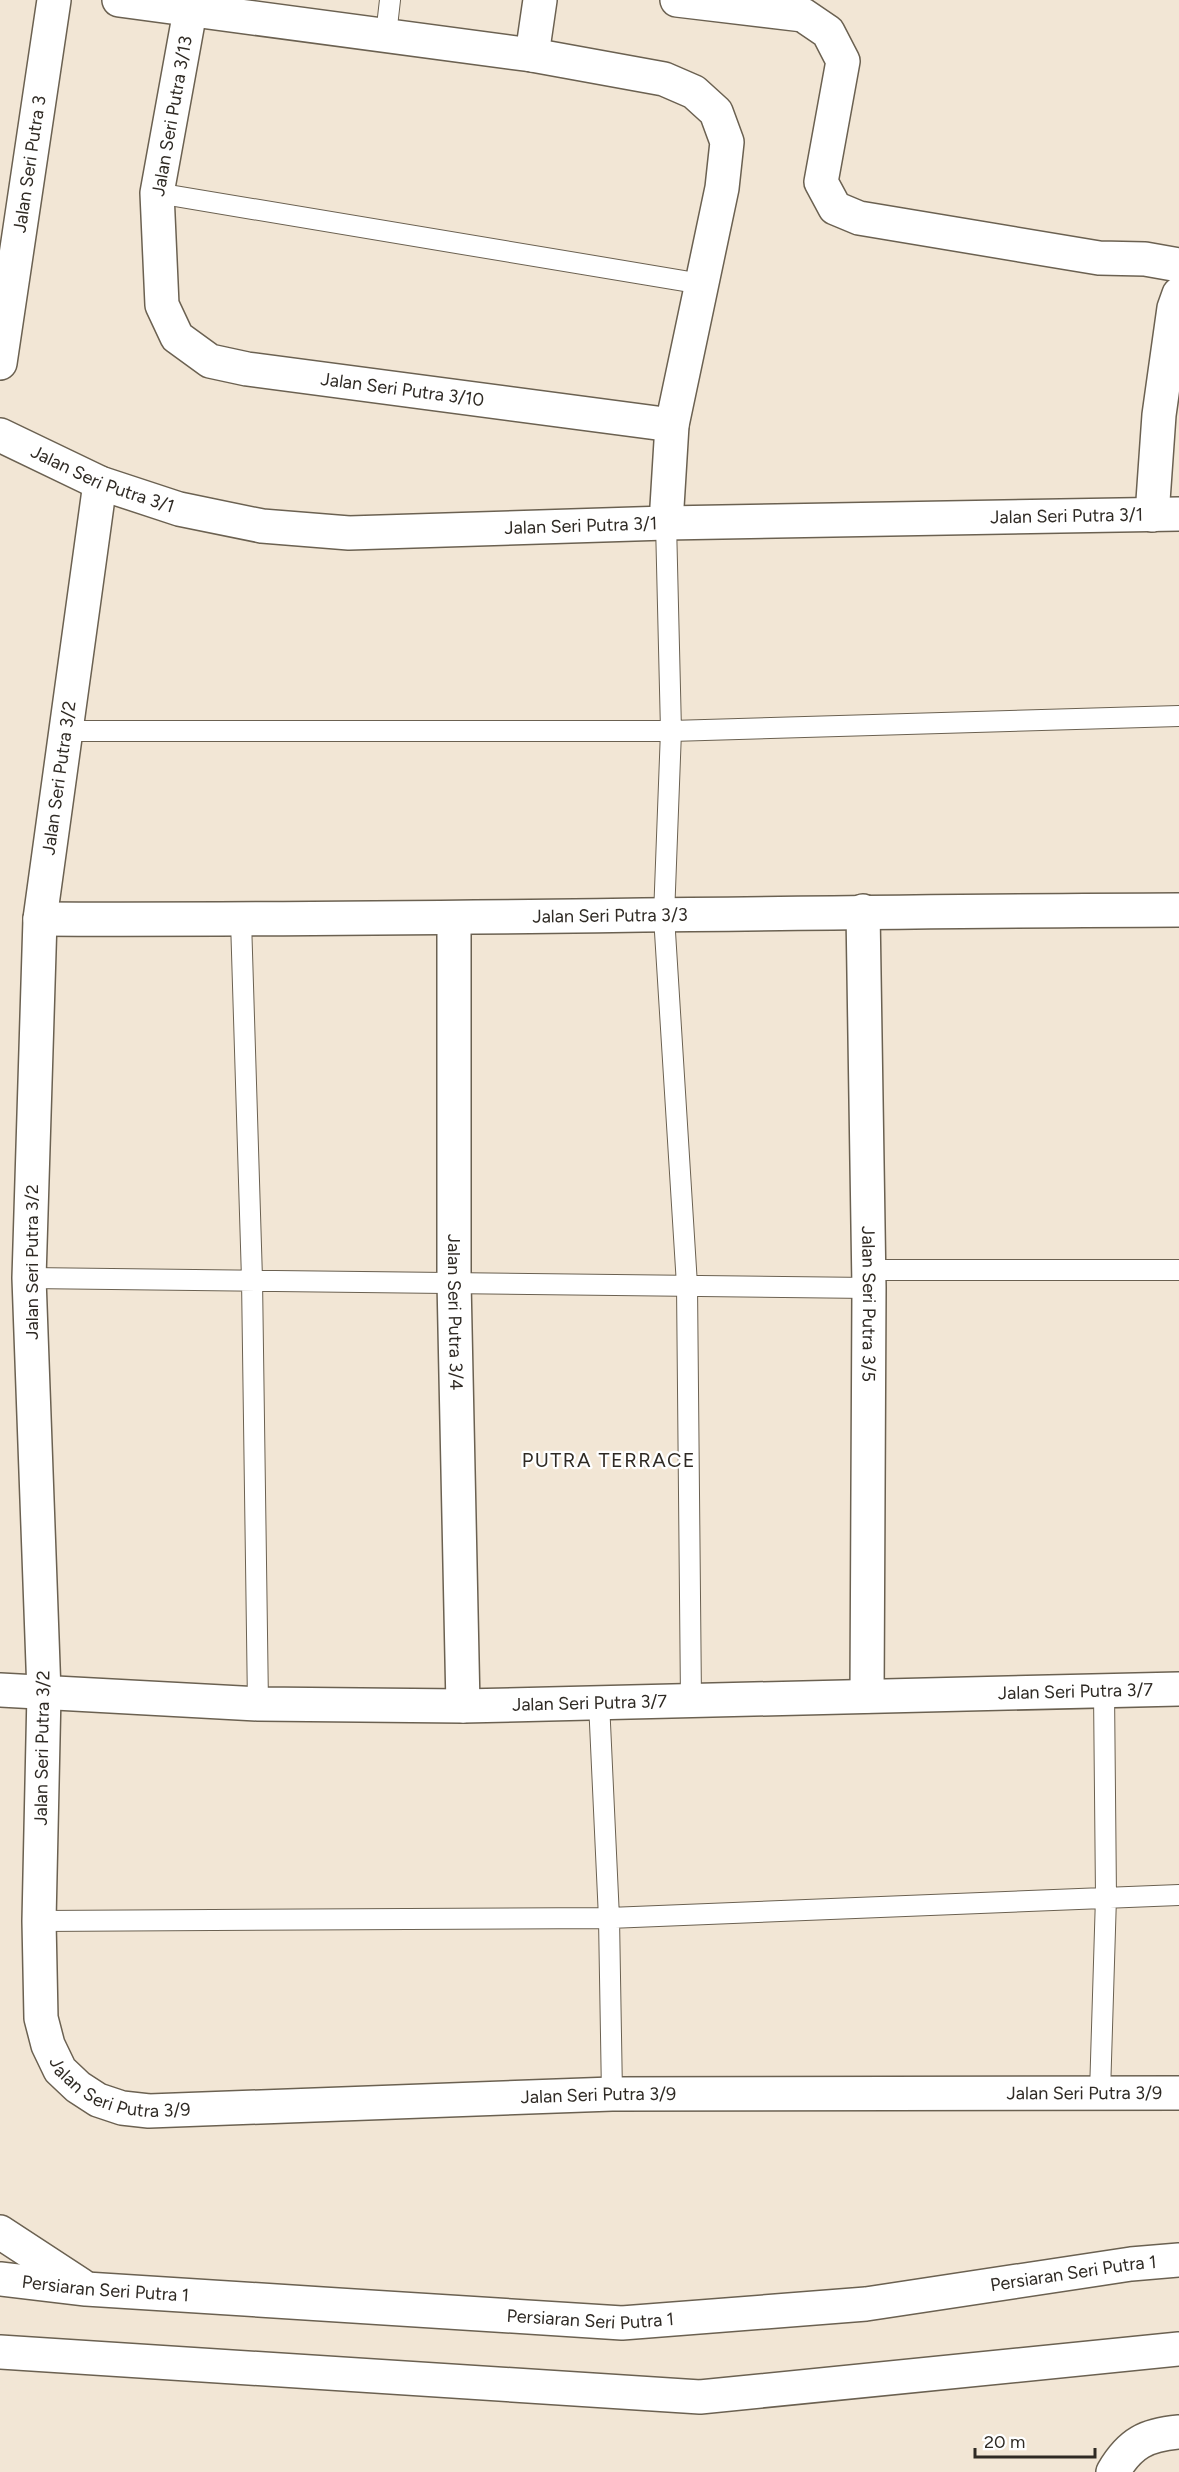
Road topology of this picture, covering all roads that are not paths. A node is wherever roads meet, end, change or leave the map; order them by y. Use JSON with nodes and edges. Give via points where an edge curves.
{"nodes":[{"id":1,"x":54,"y":0,"type":"edge"},
{"id":2,"x":119,"y":0,"type":"edge"},
{"id":3,"x":390,"y":0,"type":"edge"},
{"id":4,"x":540,"y":0,"type":"edge"},
{"id":5,"x":677,"y":0,"type":"edge"},
{"id":6,"x":191,"y":5,"type":"edge"},
{"id":7,"x":386,"y":35,"type":"junction"},
{"id":8,"x":532,"y":55,"type":"junction"},
{"id":9,"x":157,"y":193,"type":"junction"},
{"id":10,"x":1179,"y":266,"type":"edge"},
{"id":11,"x":702,"y":284,"type":"junction"},
{"id":12,"x":1179,"y":294,"type":"edge"},
{"id":13,"x":162,"y":305,"type":"joint"},
{"id":14,"x":0,"y":363,"type":"edge"},
{"id":15,"x":672,"y":425,"type":"junction"},
{"id":16,"x":0,"y":435,"type":"edge"},
{"id":17,"x":100,"y":483,"type":"junction"},
{"id":18,"x":1166,"y":515,"type":"edge"},
{"id":19,"x":666,"y":523,"type":"junction"},
{"id":20,"x":1179,"y":716,"type":"edge"},
{"id":21,"x":64,"y":731,"type":"junction"},
{"id":22,"x":671,"y":731,"type":"junction"},
{"id":23,"x":1179,"y":910,"type":"edge"},
{"id":24,"x":863,"y":911,"type":"junction"},
{"id":25,"x":664,"y":916,"type":"junction"},
{"id":26,"x":454,"y":918,"type":"junction"},
{"id":27,"x":40,"y":919,"type":"junction"},
{"id":28,"x":242,"y":920,"type":"junction"},
{"id":29,"x":1179,"y":1270,"type":"edge"},
{"id":30,"x":28,"y":1278,"type":"junction"},
{"id":31,"x":252,"y":1279,"type":"junction"},
{"id":32,"x":869,"y":1279,"type":"junction"},
{"id":33,"x":454,"y":1281,"type":"junction"},
{"id":34,"x":687,"y":1285,"type":"junction"},
{"id":35,"x":1179,"y":1689,"type":"edge"},
{"id":36,"x":0,"y":1690,"type":"edge"},
{"id":37,"x":1104,"y":1691,"type":"junction"},
{"id":38,"x":44,"y":1693,"type":"junction"},
{"id":39,"x":867,"y":1696,"type":"junction"},
{"id":40,"x":691,"y":1700,"type":"junction"},
{"id":41,"x":599,"y":1702,"type":"junction"},
{"id":42,"x":258,"y":1704,"type":"junction"},
{"id":43,"x":463,"y":1706,"type":"junction"},
{"id":44,"x":1179,"y":1895,"type":"edge"},
{"id":45,"x":1106,"y":1897,"type":"junction"},
{"id":46,"x":609,"y":1918,"type":"junction"},
{"id":47,"x":39,"y":1921,"type":"junction"},
{"id":48,"x":48,"y":2045,"type":"joint"},
{"id":49,"x":1179,"y":2092,"type":"edge"},
{"id":50,"x":1100,"y":2093,"type":"junction"},
{"id":51,"x":612,"y":2094,"type":"junction"},
{"id":52,"x":0,"y":2232,"type":"edge"},
{"id":53,"x":1179,"y":2260,"type":"edge"},
{"id":54,"x":0,"y":2279,"type":"edge"},
{"id":55,"x":86,"y":2289,"type":"junction"},
{"id":56,"x":1179,"y":2349,"type":"edge"},
{"id":57,"x":0,"y":2352,"type":"edge"},
{"id":58,"x":1179,"y":2432,"type":"edge"},
{"id":59,"x":1113,"y":2472,"type":"edge"}],
"edges":[{"from":1,"to":14,"type":"street","name":"Jalan Seri Putra 3"},
{"from":2,"to":6,"type":"street"},
{"from":3,"to":7,"type":"lane"},
{"from":4,"to":8,"type":"street"},
{"from":5,"to":10,"type":"street","via":[[803,15],[828,32],[843,61],[821,182],[834,208],[859,218],[1099,258],[1145,259]]},
{"from":6,"to":7,"type":"street"},
{"from":6,"to":9,"type":"street","name":"Jalan Seri Putra 3/13"},
{"from":7,"to":8,"type":"street"},
{"from":8,"to":11,"type":"street","via":[[664,79],[694,92],[716,112],[727,142],[722,188]]},
{"from":9,"to":11,"type":"lane"},
{"from":9,"to":13,"type":"street","name":"Jalan Seri Putra 3/13"},
{"from":11,"to":15,"type":"street"},
{"from":12,"to":18,"type":"street","via":[[1159,415]]},
{"from":13,"to":15,"type":"street","name":"Jalan Seri Putra 3/10","via":[[177,337],[210,361]]},
{"from":15,"to":19,"type":"street"},
{"from":16,"to":17,"type":"street","name":"Jalan Seri Putra 3/1"},
{"from":17,"to":19,"type":"street","name":"Jalan Seri Putra 3/1","via":[[179,509],[262,526],[349,533]]},
{"from":17,"to":21,"type":"street","name":"Jalan Seri Putra 3/2"},
{"from":18,"to":19,"type":"street","name":"Jalan Seri Putra 3/1"},
{"from":19,"to":22,"type":"lane"},
{"from":20,"to":22,"type":"lane"},
{"from":21,"to":22,"type":"lane"},
{"from":21,"to":27,"type":"street","name":"Jalan Seri Putra 3/2"},
{"from":22,"to":25,"type":"lane"},
{"from":23,"to":24,"type":"street","name":"Jalan Seri Putra 3/3"},
{"from":24,"to":25,"type":"street","name":"Jalan Seri Putra 3/3"},
{"from":24,"to":32,"type":"street","name":"Jalan Seri Putra 3/5"},
{"from":25,"to":26,"type":"street","name":"Jalan Seri Putra 3/3"},
{"from":25,"to":34,"type":"lane"},
{"from":26,"to":28,"type":"street","name":"Jalan Seri Putra 3/3"},
{"from":26,"to":33,"type":"street","name":"Jalan Seri Putra 3/4"},
{"from":27,"to":28,"type":"street","name":"Jalan Seri Putra 3/3"},
{"from":27,"to":30,"type":"street","name":"Jalan Seri Putra 3/2"},
{"from":28,"to":31,"type":"lane"},
{"from":29,"to":32,"type":"lane"},
{"from":30,"to":31,"type":"lane"},
{"from":30,"to":38,"type":"street","name":"Jalan Seri Putra 3/2"},
{"from":31,"to":33,"type":"lane"},
{"from":31,"to":42,"type":"lane"},
{"from":32,"to":34,"type":"lane"},
{"from":32,"to":39,"type":"street","name":"Jalan Seri Putra 3/5"},
{"from":33,"to":34,"type":"lane"},
{"from":33,"to":43,"type":"street","name":"Jalan Seri Putra 3/4"},
{"from":34,"to":40,"type":"lane"},
{"from":35,"to":37,"type":"street","name":"Jalan Seri Putra 3/7"},
{"from":36,"to":38,"type":"street","name":"Jalan Seri Putra 3/7"},
{"from":37,"to":39,"type":"street","name":"Jalan Seri Putra 3/7"},
{"from":37,"to":45,"type":"lane"},
{"from":38,"to":42,"type":"street","name":"Jalan Seri Putra 3/7"},
{"from":38,"to":47,"type":"street","name":"Jalan Seri Putra 3/2"},
{"from":39,"to":40,"type":"street","name":"Jalan Seri Putra 3/7"},
{"from":40,"to":41,"type":"street","name":"Jalan Seri Putra 3/7"},
{"from":41,"to":43,"type":"street","name":"Jalan Seri Putra 3/7"},
{"from":41,"to":46,"type":"lane"},
{"from":42,"to":43,"type":"street","name":"Jalan Seri Putra 3/7"},
{"from":44,"to":45,"type":"lane"},
{"from":45,"to":46,"type":"lane"},
{"from":45,"to":50,"type":"lane"},
{"from":46,"to":47,"type":"lane"},
{"from":46,"to":51,"type":"lane"},
{"from":47,"to":48,"type":"street","name":"Jalan Seri Putra 3/2","via":[[41,2018]]},
{"from":48,"to":51,"type":"street","name":"Jalan Seri Putra 3/9","via":[[60,2070],[88,2093],[122,2108],[149,2111]]},
{"from":49,"to":50,"type":"street","name":"Jalan Seri Putra 3/9"},
{"from":50,"to":51,"type":"street","name":"Jalan Seri Putra 3/9"},
{"from":52,"to":55,"type":"street"},
{"from":53,"to":55,"type":"street","name":"Persiaran Seri Putra 1","via":[[866,2304],[622,2323]]},
{"from":54,"to":55,"type":"street","name":"Persiaran Seri Putra 1"},
{"from":56,"to":57,"type":"street","via":[[700,2397]]},
{"from":58,"to":59,"type":"street","via":[[1142,2440],[1124,2453]]}]}
